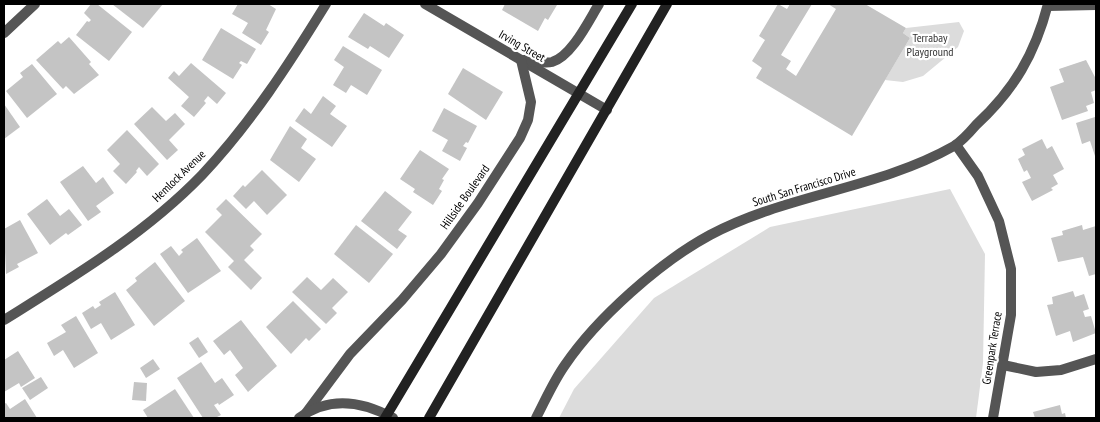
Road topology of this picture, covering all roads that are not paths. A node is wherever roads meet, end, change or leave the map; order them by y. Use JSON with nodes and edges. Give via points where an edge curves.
{"nodes":[{"id":1,"x":34,"y":4,"type":"edge"},
{"id":2,"x":326,"y":4,"type":"edge"},
{"id":3,"x":425,"y":4,"type":"edge"},
{"id":4,"x":600,"y":4,"type":"edge"},
{"id":5,"x":632,"y":4,"type":"edge"},
{"id":6,"x":668,"y":4,"type":"edge"},
{"id":7,"x":1048,"y":5,"type":"edge"},
{"id":8,"x":1096,"y":5,"type":"edge"},
{"id":9,"x":4,"y":33,"type":"edge"},
{"id":10,"x":521,"y":60,"type":"junction"},
{"id":11,"x":578,"y":93,"type":"junction"},
{"id":12,"x":607,"y":110,"type":"junction"},
{"id":13,"x":956,"y":145,"type":"junction"},
{"id":14,"x":4,"y":320,"type":"edge"},
{"id":15,"x":1096,"y":359,"type":"edge"},
{"id":16,"x":1003,"y":365,"type":"junction"},
{"id":17,"x":302,"y":416,"type":"edge"},
{"id":18,"x":388,"y":417,"type":"edge"},
{"id":19,"x":429,"y":418,"type":"edge"},
{"id":20,"x":536,"y":418,"type":"edge"},
{"id":21,"x":993,"y":418,"type":"edge"}],
"edges":[{"from":1,"to":9,"type":"street"},
{"from":2,"to":14,"type":"street","name":"Hemlock Avenue","via":[[286,70],[248,122],[200,176],[136,232],[84,270]]},
{"from":3,"to":10,"type":"street","name":"Irving Street"},
{"from":4,"to":10,"type":"street","via":[[564,55],[552,62]]},
{"from":5,"to":11,"type":"main road","name":"Hillside Boulevard"},
{"from":6,"to":12,"type":"main road"},
{"from":7,"to":8,"type":"street"},
{"from":7,"to":13,"type":"street","name":"South San Francisco Drive","via":[[1028,63],[993,109]]},
{"from":10,"to":11,"type":"street","name":"Irving Street"},
{"from":10,"to":17,"type":"street","name":"Hillside Boulevard","via":[[531,102],[520,138],[441,254],[350,354]]},
{"from":11,"to":12,"type":"street","name":"Irving Street"},
{"from":11,"to":18,"type":"main road","name":"Hillside Boulevard"},
{"from":12,"to":19,"type":"main road"},
{"from":13,"to":16,"type":"street","name":"Greenpark Terrace","via":[[978,176],[999,221],[1011,269],[1012,315]]},
{"from":13,"to":20,"type":"street","name":"South San Francisco Drive","via":[[883,177],[768,209],[709,235],[655,272],[607,315],[565,365]]},
{"from":15,"to":16,"type":"street","via":[[1060,370],[1036,372]]},
{"from":16,"to":21,"type":"street","name":"Greenpark Terrace"},
{"from":17,"to":18,"type":"street","name":"Hillside Boulevard","via":[[327,404],[349,404],[368,407]]}]}
